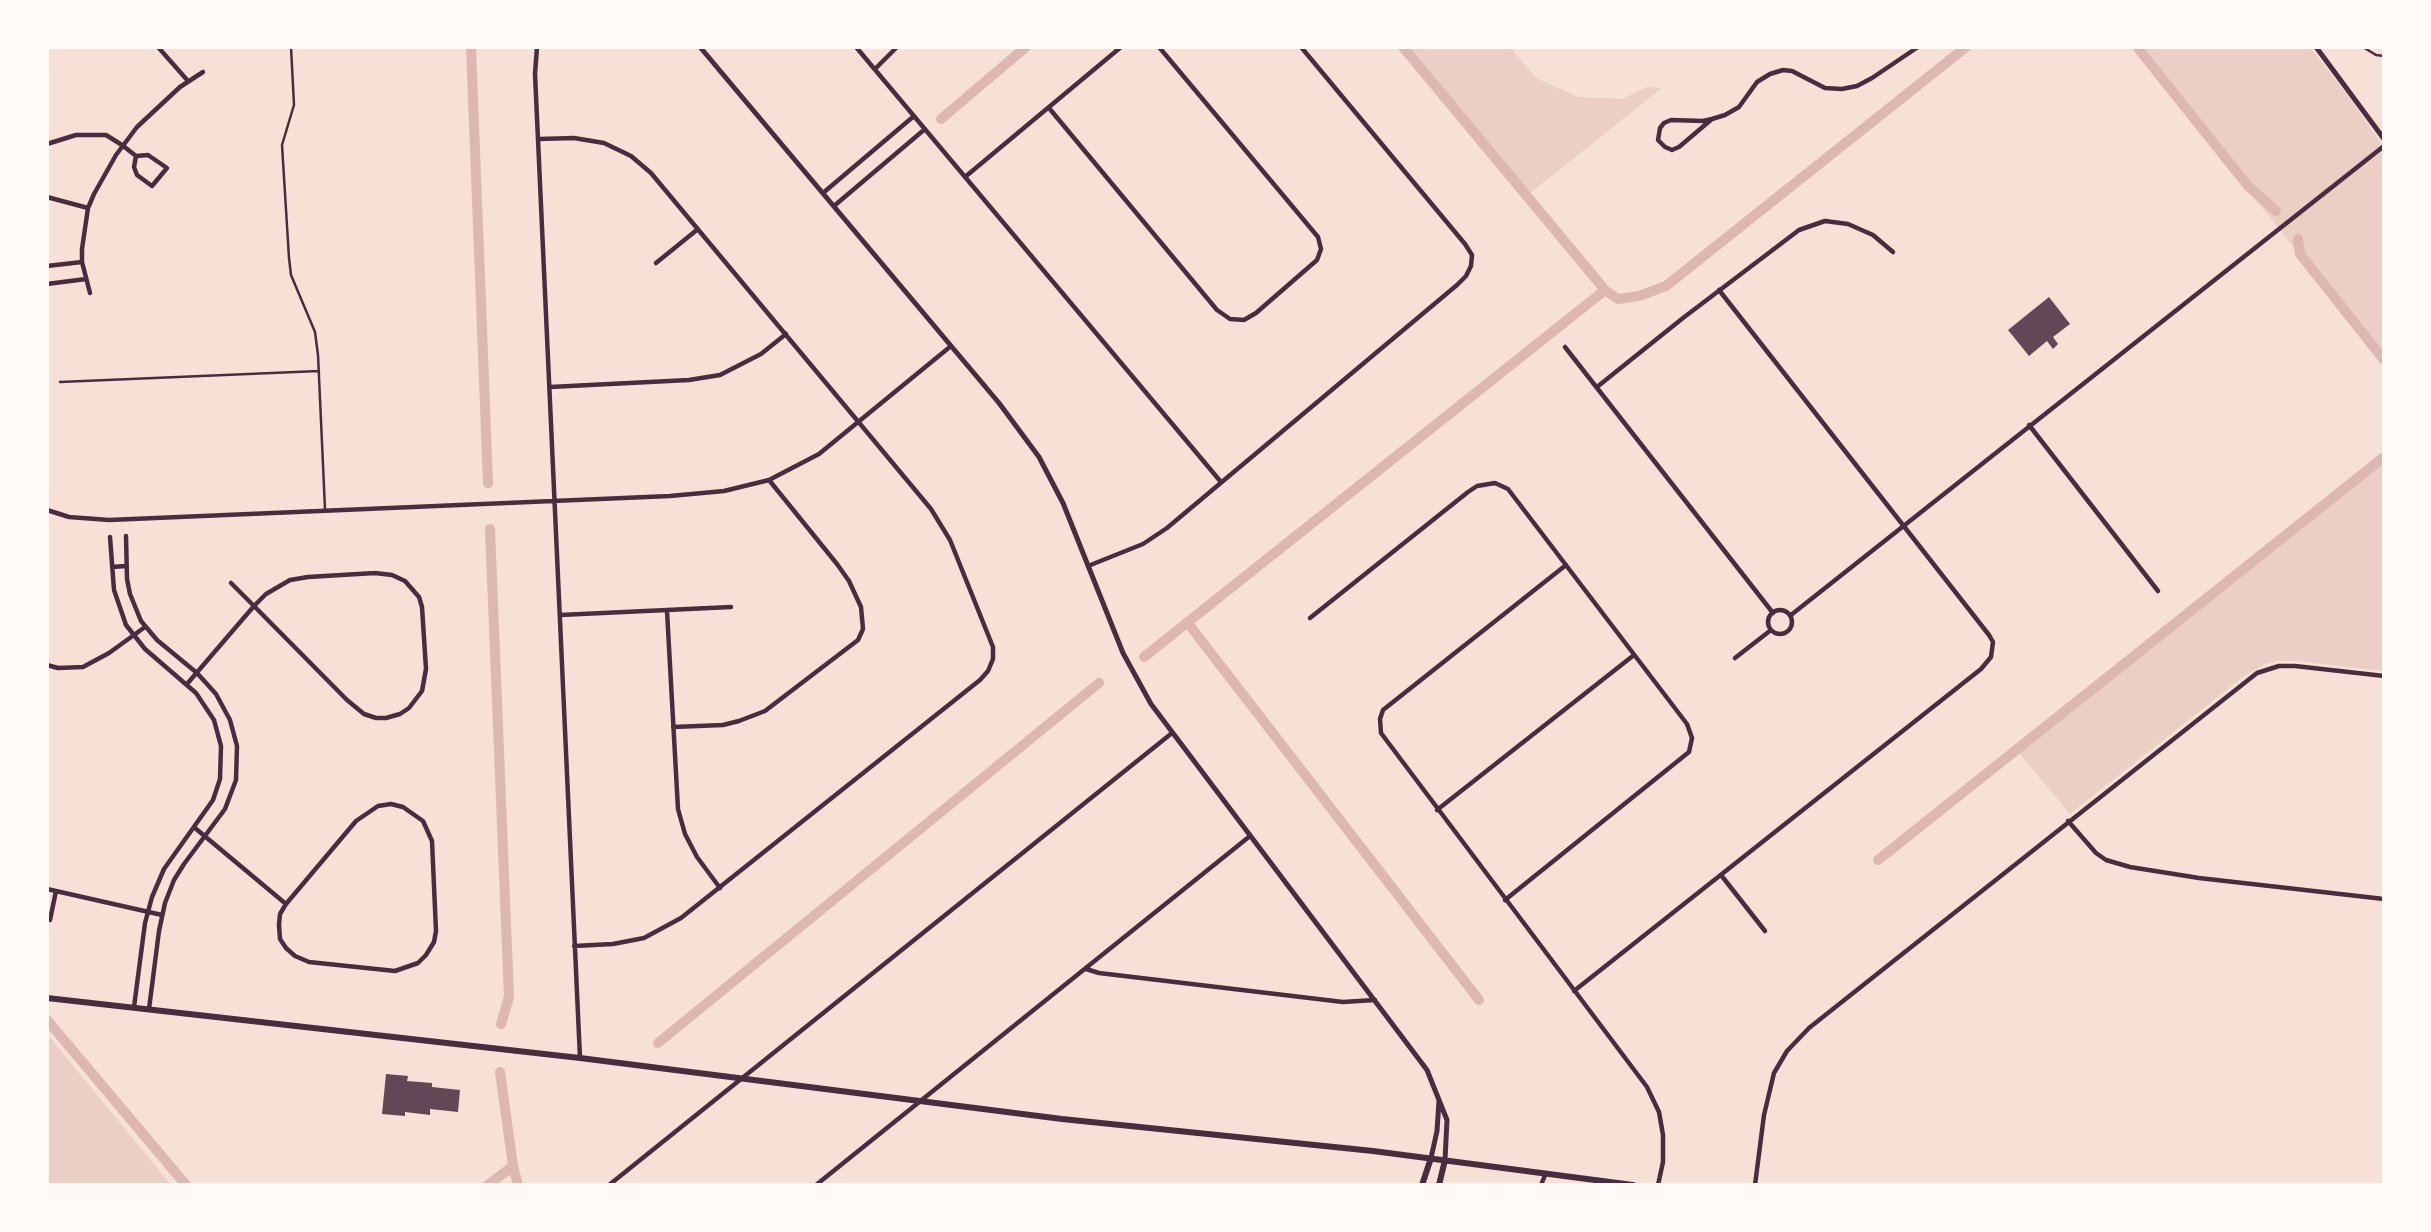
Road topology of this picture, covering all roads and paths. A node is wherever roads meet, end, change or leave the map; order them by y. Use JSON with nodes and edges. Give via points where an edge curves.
{"nodes":[{"id":1,"x":158,"y":47,"type":"edge"},
{"id":2,"x":291,"y":47,"type":"edge"},
{"id":3,"x":537,"y":47,"type":"edge"},
{"id":4,"x":700,"y":47,"type":"edge"},
{"id":5,"x":856,"y":47,"type":"edge"},
{"id":6,"x":897,"y":47,"type":"edge"},
{"id":7,"x":1121,"y":47,"type":"edge"},
{"id":8,"x":1159,"y":47,"type":"edge"},
{"id":9,"x":1301,"y":47,"type":"edge"},
{"id":10,"x":1918,"y":47,"type":"edge"},
{"id":11,"x":2316,"y":47,"type":"edge"},
{"id":12,"x":2363,"y":47,"type":"edge"},
{"id":13,"x":2384,"y":56,"type":"edge"},
{"id":14,"x":875,"y":69,"type":"junction"},
{"id":15,"x":203,"y":72,"type":"dead end"},
{"id":16,"x":188,"y":81,"type":"junction"},
{"id":17,"x":1049,"y":108,"type":"junction"},
{"id":18,"x":914,"y":116,"type":"junction"},
{"id":19,"x":1712,"y":119,"type":"junction"},
{"id":20,"x":925,"y":129,"type":"junction"},
{"id":21,"x":539,"y":139,"type":"junction"},
{"id":22,"x":2384,"y":139,"type":"edge"},
{"id":23,"x":47,"y":144,"type":"edge"},
{"id":24,"x":122,"y":145,"type":"junction"},
{"id":25,"x":2384,"y":146,"type":"edge"},
{"id":26,"x":136,"y":156,"type":"junction"},
{"id":27,"x":965,"y":177,"type":"junction"},
{"id":28,"x":823,"y":193,"type":"junction"},
{"id":29,"x":47,"y":197,"type":"edge"},
{"id":30,"x":834,"y":206,"type":"junction"},
{"id":31,"x":88,"y":208,"type":"junction"},
{"id":32,"x":698,"y":229,"type":"junction"},
{"id":33,"x":1893,"y":252,"type":"dead end"},
{"id":34,"x":82,"y":262,"type":"junction"},
{"id":35,"x":656,"y":263,"type":"dead end"},
{"id":36,"x":47,"y":266,"type":"edge"},
{"id":37,"x":86,"y":279,"type":"junction"},
{"id":38,"x":47,"y":284,"type":"edge"},
{"id":39,"x":1719,"y":290,"type":"junction"},
{"id":40,"x":90,"y":293,"type":"dead end"},
{"id":41,"x":786,"y":334,"type":"junction"},
{"id":42,"x":951,"y":346,"type":"junction"},
{"id":43,"x":1565,"y":348,"type":"dead end"},
{"id":44,"x":319,"y":371,"type":"junction"},
{"id":45,"x":60,"y":382,"type":"dead end"},
{"id":46,"x":550,"y":387,"type":"junction"},
{"id":47,"x":1597,"y":387,"type":"junction"},
{"id":48,"x":860,"y":422,"type":"junction"},
{"id":49,"x":2029,"y":425,"type":"junction"},
{"id":50,"x":769,"y":480,"type":"junction"},
{"id":51,"x":1221,"y":482,"type":"junction"},
{"id":52,"x":555,"y":500,"type":"junction"},
{"id":53,"x":47,"y":510,"type":"edge"},
{"id":54,"x":325,"y":510,"type":"junction"},
{"id":55,"x":1903,"y":525,"type":"junction"},
{"id":56,"x":126,"y":536,"type":"dead end"},
{"id":57,"x":110,"y":537,"type":"dead end"},
{"id":58,"x":1566,"y":565,"type":"junction"},
{"id":59,"x":126,"y":566,"type":"junction"},
{"id":60,"x":1088,"y":566,"type":"junction"},
{"id":61,"x":112,"y":568,"type":"junction"},
{"id":62,"x":231,"y":583,"type":"dead end"},
{"id":63,"x":2158,"y":591,"type":"dead end"},
{"id":64,"x":254,"y":606,"type":"junction"},
{"id":65,"x":731,"y":607,"type":"dead end"},
{"id":66,"x":667,"y":611,"type":"junction"},
{"id":67,"x":1773,"y":612,"type":"junction"},
{"id":68,"x":559,"y":615,"type":"junction"},
{"id":69,"x":1791,"y":615,"type":"junction"},
{"id":70,"x":1310,"y":618,"type":"dead end"},
{"id":71,"x":145,"y":628,"type":"junction"},
{"id":72,"x":1771,"y":630,"type":"junction"},
{"id":73,"x":133,"y":636,"type":"junction"},
{"id":74,"x":1634,"y":655,"type":"junction"},
{"id":75,"x":1735,"y":658,"type":"dead end"},
{"id":76,"x":47,"y":665,"type":"edge"},
{"id":77,"x":197,"y":673,"type":"junction"},
{"id":78,"x":2384,"y":676,"type":"edge"},
{"id":79,"x":187,"y":684,"type":"junction"},
{"id":80,"x":673,"y":727,"type":"junction"},
{"id":81,"x":1172,"y":733,"type":"junction"},
{"id":82,"x":1437,"y":810,"type":"junction"},
{"id":83,"x":2068,"y":821,"type":"junction"},
{"id":84,"x":195,"y":828,"type":"junction"},
{"id":85,"x":1250,"y":836,"type":"junction"},
{"id":86,"x":205,"y":838,"type":"junction"},
{"id":87,"x":1721,"y":875,"type":"junction"},
{"id":88,"x":720,"y":888,"type":"junction"},
{"id":89,"x":47,"y":889,"type":"edge"},
{"id":90,"x":56,"y":891,"type":"junction"},
{"id":91,"x":1506,"y":900,"type":"junction"},
{"id":92,"x":2384,"y":900,"type":"edge"},
{"id":93,"x":286,"y":905,"type":"junction"},
{"id":94,"x":147,"y":912,"type":"junction"},
{"id":95,"x":162,"y":915,"type":"junction"},
{"id":96,"x":50,"y":920,"type":"dead end"},
{"id":97,"x":1765,"y":931,"type":"dead end"},
{"id":98,"x":574,"y":946,"type":"junction"},
{"id":99,"x":1085,"y":968,"type":"junction"},
{"id":100,"x":1574,"y":991,"type":"junction"},
{"id":101,"x":48,"y":997,"type":"edge"},
{"id":102,"x":1375,"y":1000,"type":"junction"},
{"id":103,"x":134,"y":1007,"type":"junction"},
{"id":104,"x":149,"y":1009,"type":"junction"},
{"id":105,"x":580,"y":1058,"type":"junction"},
{"id":106,"x":741,"y":1079,"type":"junction"},
{"id":107,"x":1440,"y":1098,"type":"junction"},
{"id":108,"x":921,"y":1101,"type":"junction"},
{"id":109,"x":1431,"y":1158,"type":"junction"},
{"id":110,"x":1445,"y":1160,"type":"junction"},
{"id":111,"x":1546,"y":1173,"type":"junction"},
{"id":112,"x":821,"y":1183,"type":"edge"},
{"id":113,"x":608,"y":1185,"type":"edge"},
{"id":114,"x":1422,"y":1185,"type":"edge"},
{"id":115,"x":1439,"y":1185,"type":"edge"},
{"id":116,"x":1541,"y":1185,"type":"edge"},
{"id":117,"x":1633,"y":1185,"type":"edge"},
{"id":118,"x":1658,"y":1185,"type":"edge"},
{"id":119,"x":1755,"y":1185,"type":"edge"}],
"edges":[{"from":1,"to":16,"type":"street"},
{"from":2,"to":44,"type":"lane","via":[[294,105],[282,145],[289,258],[315,331]]},
{"from":3,"to":21,"type":"street"},
{"from":4,"to":28,"type":"street"},
{"from":5,"to":14,"type":"street"},
{"from":6,"to":14,"type":"street"},
{"from":7,"to":17,"type":"street"},
{"from":8,"to":17,"type":"street","via":[[1318,237],[1321,249],[1317,260],[1244,320],[1230,319],[1217,310]]},
{"from":9,"to":51,"type":"street","via":[[1465,244],[1472,255],[1471,266],[1457,285]]},
{"from":10,"to":19,"type":"street","via":[[1872,78],[1842,89],[1825,88],[1792,71],[1770,74],[1757,82],[1740,107]]},
{"from":11,"to":22,"type":"street"},
{"from":12,"to":13,"type":"lane"},
{"from":14,"to":18,"type":"street"},
{"from":15,"to":16,"type":"street"},
{"from":16,"to":24,"type":"street"},
{"from":17,"to":27,"type":"street"},
{"from":18,"to":20,"type":"street"},
{"from":18,"to":28,"type":"street"},
{"from":19,"to":19,"type":"street","via":[[1671,120],[1660,128],[1658,139],[1672,150]]},
{"from":20,"to":27,"type":"street"},
{"from":20,"to":30,"type":"street"},
{"from":21,"to":32,"type":"street","via":[[593,140],[631,156]]},
{"from":21,"to":46,"type":"street"},
{"from":23,"to":24,"type":"street","via":[[91,134],[106,135]]},
{"from":24,"to":26,"type":"street"},
{"from":24,"to":31,"type":"street"},
{"from":25,"to":49,"type":"street"},
{"from":26,"to":26,"type":"street","via":[[154,157],[167,167],[152,186],[137,175]]},
{"from":27,"to":51,"type":"street"},
{"from":28,"to":30,"type":"street"},
{"from":29,"to":31,"type":"street"},
{"from":30,"to":42,"type":"street"},
{"from":31,"to":34,"type":"street"},
{"from":32,"to":35,"type":"street"},
{"from":32,"to":41,"type":"street"},
{"from":33,"to":39,"type":"street","via":[[1873,234],[1848,224],[1814,223]]},
{"from":34,"to":36,"type":"street"},
{"from":34,"to":37,"type":"street"},
{"from":37,"to":38,"type":"street"},
{"from":37,"to":40,"type":"street"},
{"from":39,"to":47,"type":"street"},
{"from":39,"to":55,"type":"street"},
{"from":41,"to":46,"type":"street","via":[[761,355],[720,375]]},
{"from":41,"to":48,"type":"street"},
{"from":42,"to":48,"type":"street"},
{"from":42,"to":60,"type":"street","via":[[1040,457]]},
{"from":43,"to":47,"type":"street"},
{"from":44,"to":45,"type":"lane"},
{"from":44,"to":54,"type":"lane"},
{"from":46,"to":52,"type":"street"},
{"from":47,"to":67,"type":"street"},
{"from":48,"to":50,"type":"street","via":[[819,454]]},
{"from":48,"to":88,"type":"street","via":[[939,520],[993,646],[993,659],[980,680]]},
{"from":49,"to":55,"type":"street"},
{"from":49,"to":63,"type":"street"},
{"from":50,"to":52,"type":"street","via":[[705,494]]},
{"from":50,"to":80,"type":"street","via":[[849,581],[861,607],[863,629],[858,639],[765,710],[723,725]]},
{"from":51,"to":60,"type":"street","via":[[1156,536]]},
{"from":52,"to":54,"type":"street"},
{"from":52,"to":68,"type":"street"},
{"from":53,"to":54,"type":"street","via":[[109,520]]},
{"from":55,"to":69,"type":"street"},
{"from":55,"to":87,"type":"street","via":[[1989,635],[1992,649],[1987,664]]},
{"from":56,"to":59,"type":"street"},
{"from":57,"to":61,"type":"street"},
{"from":58,"to":70,"type":"street","via":[[1508,489],[1495,483],[1477,486]]},
{"from":58,"to":74,"type":"street"},
{"from":58,"to":82,"type":"street","via":[[1382,713],[1381,733]]},
{"from":59,"to":61,"type":"street"},
{"from":59,"to":71,"type":"street","via":[[130,594]]},
{"from":60,"to":81,"type":"street","via":[[1131,670]]},
{"from":61,"to":73,"type":"street","via":[[117,603]]},
{"from":62,"to":64,"type":"street"},
{"from":64,"to":64,"type":"street","via":[[278,586],[308,577],[376,573],[405,581],[422,607],[426,669],[422,691],[400,714],[386,718],[364,714]]},
{"from":64,"to":77,"type":"street"},
{"from":65,"to":66,"type":"street"},
{"from":66,"to":68,"type":"street"},
{"from":66,"to":80,"type":"street"},
{"from":67,"to":69,"type":"street"},
{"from":67,"to":72,"type":"street"},
{"from":68,"to":98,"type":"street"},
{"from":69,"to":72,"type":"street","via":[[1790,630],[1783,634]]},
{"from":71,"to":73,"type":"street"},
{"from":71,"to":77,"type":"street"},
{"from":72,"to":75,"type":"street"},
{"from":73,"to":76,"type":"street","via":[[83,667]]},
{"from":73,"to":79,"type":"street"},
{"from":74,"to":82,"type":"street"},
{"from":74,"to":91,"type":"street","via":[[1687,724],[1692,738],[1689,752]]},
{"from":77,"to":79,"type":"street"},
{"from":77,"to":86,"type":"street","via":[[223,704],[237,746],[232,792]]},
{"from":78,"to":83,"type":"street","via":[[2295,666],[2257,673]]},
{"from":79,"to":84,"type":"street","via":[[209,710],[221,746],[220,779]]},
{"from":80,"to":88,"type":"street","via":[[681,824],[697,857]]},
{"from":81,"to":85,"type":"street"},
{"from":81,"to":106,"type":"street"},
{"from":82,"to":91,"type":"street"},
{"from":83,"to":92,"type":"street","via":[[2096,853],[2130,867]]},
{"from":83,"to":119,"type":"street","via":[[1795,1041],[1770,1086]]},
{"from":84,"to":86,"type":"street"},
{"from":84,"to":94,"type":"street","via":[[164,869]]},
{"from":85,"to":99,"type":"street"},
{"from":85,"to":102,"type":"street"},
{"from":86,"to":93,"type":"street"},
{"from":86,"to":95,"type":"street","via":[[174,880]]},
{"from":87,"to":97,"type":"street"},
{"from":87,"to":100,"type":"street"},
{"from":88,"to":98,"type":"street","via":[[655,934],[612,944]]},
{"from":89,"to":90,"type":"street"},
{"from":90,"to":94,"type":"street"},
{"from":90,"to":96,"type":"street"},
{"from":91,"to":100,"type":"street"},
{"from":93,"to":93,"type":"street","via":[[280,914],[280,939],[295,956],[309,962],[395,971],[418,963],[434,942],[436,931],[432,841],[423,821],[391,804],[367,812]]},
{"from":94,"to":95,"type":"street"},
{"from":94,"to":103,"type":"street"},
{"from":95,"to":104,"type":"street"},
{"from":98,"to":105,"type":"street"},
{"from":99,"to":102,"type":"street","via":[[1331,1001]]},
{"from":99,"to":108,"type":"street"},
{"from":100,"to":118,"type":"street","via":[[1654,1101],[1663,1135]]},
{"from":101,"to":103,"type":"main road"},
{"from":102,"to":107,"type":"street","via":[[1427,1070]]},
{"from":103,"to":104,"type":"main road"},
{"from":104,"to":105,"type":"main road"},
{"from":105,"to":106,"type":"main road"},
{"from":106,"to":108,"type":"main road"},
{"from":106,"to":113,"type":"street"},
{"from":107,"to":109,"type":"street"},
{"from":107,"to":110,"type":"street","via":[[1447,1120]]},
{"from":108,"to":109,"type":"main road"},
{"from":108,"to":112,"type":"street"},
{"from":109,"to":110,"type":"main road"},
{"from":109,"to":114,"type":"main road"},
{"from":110,"to":111,"type":"main road"},
{"from":110,"to":115,"type":"main road"},
{"from":111,"to":116,"type":"street"},
{"from":111,"to":117,"type":"main road"}]}
